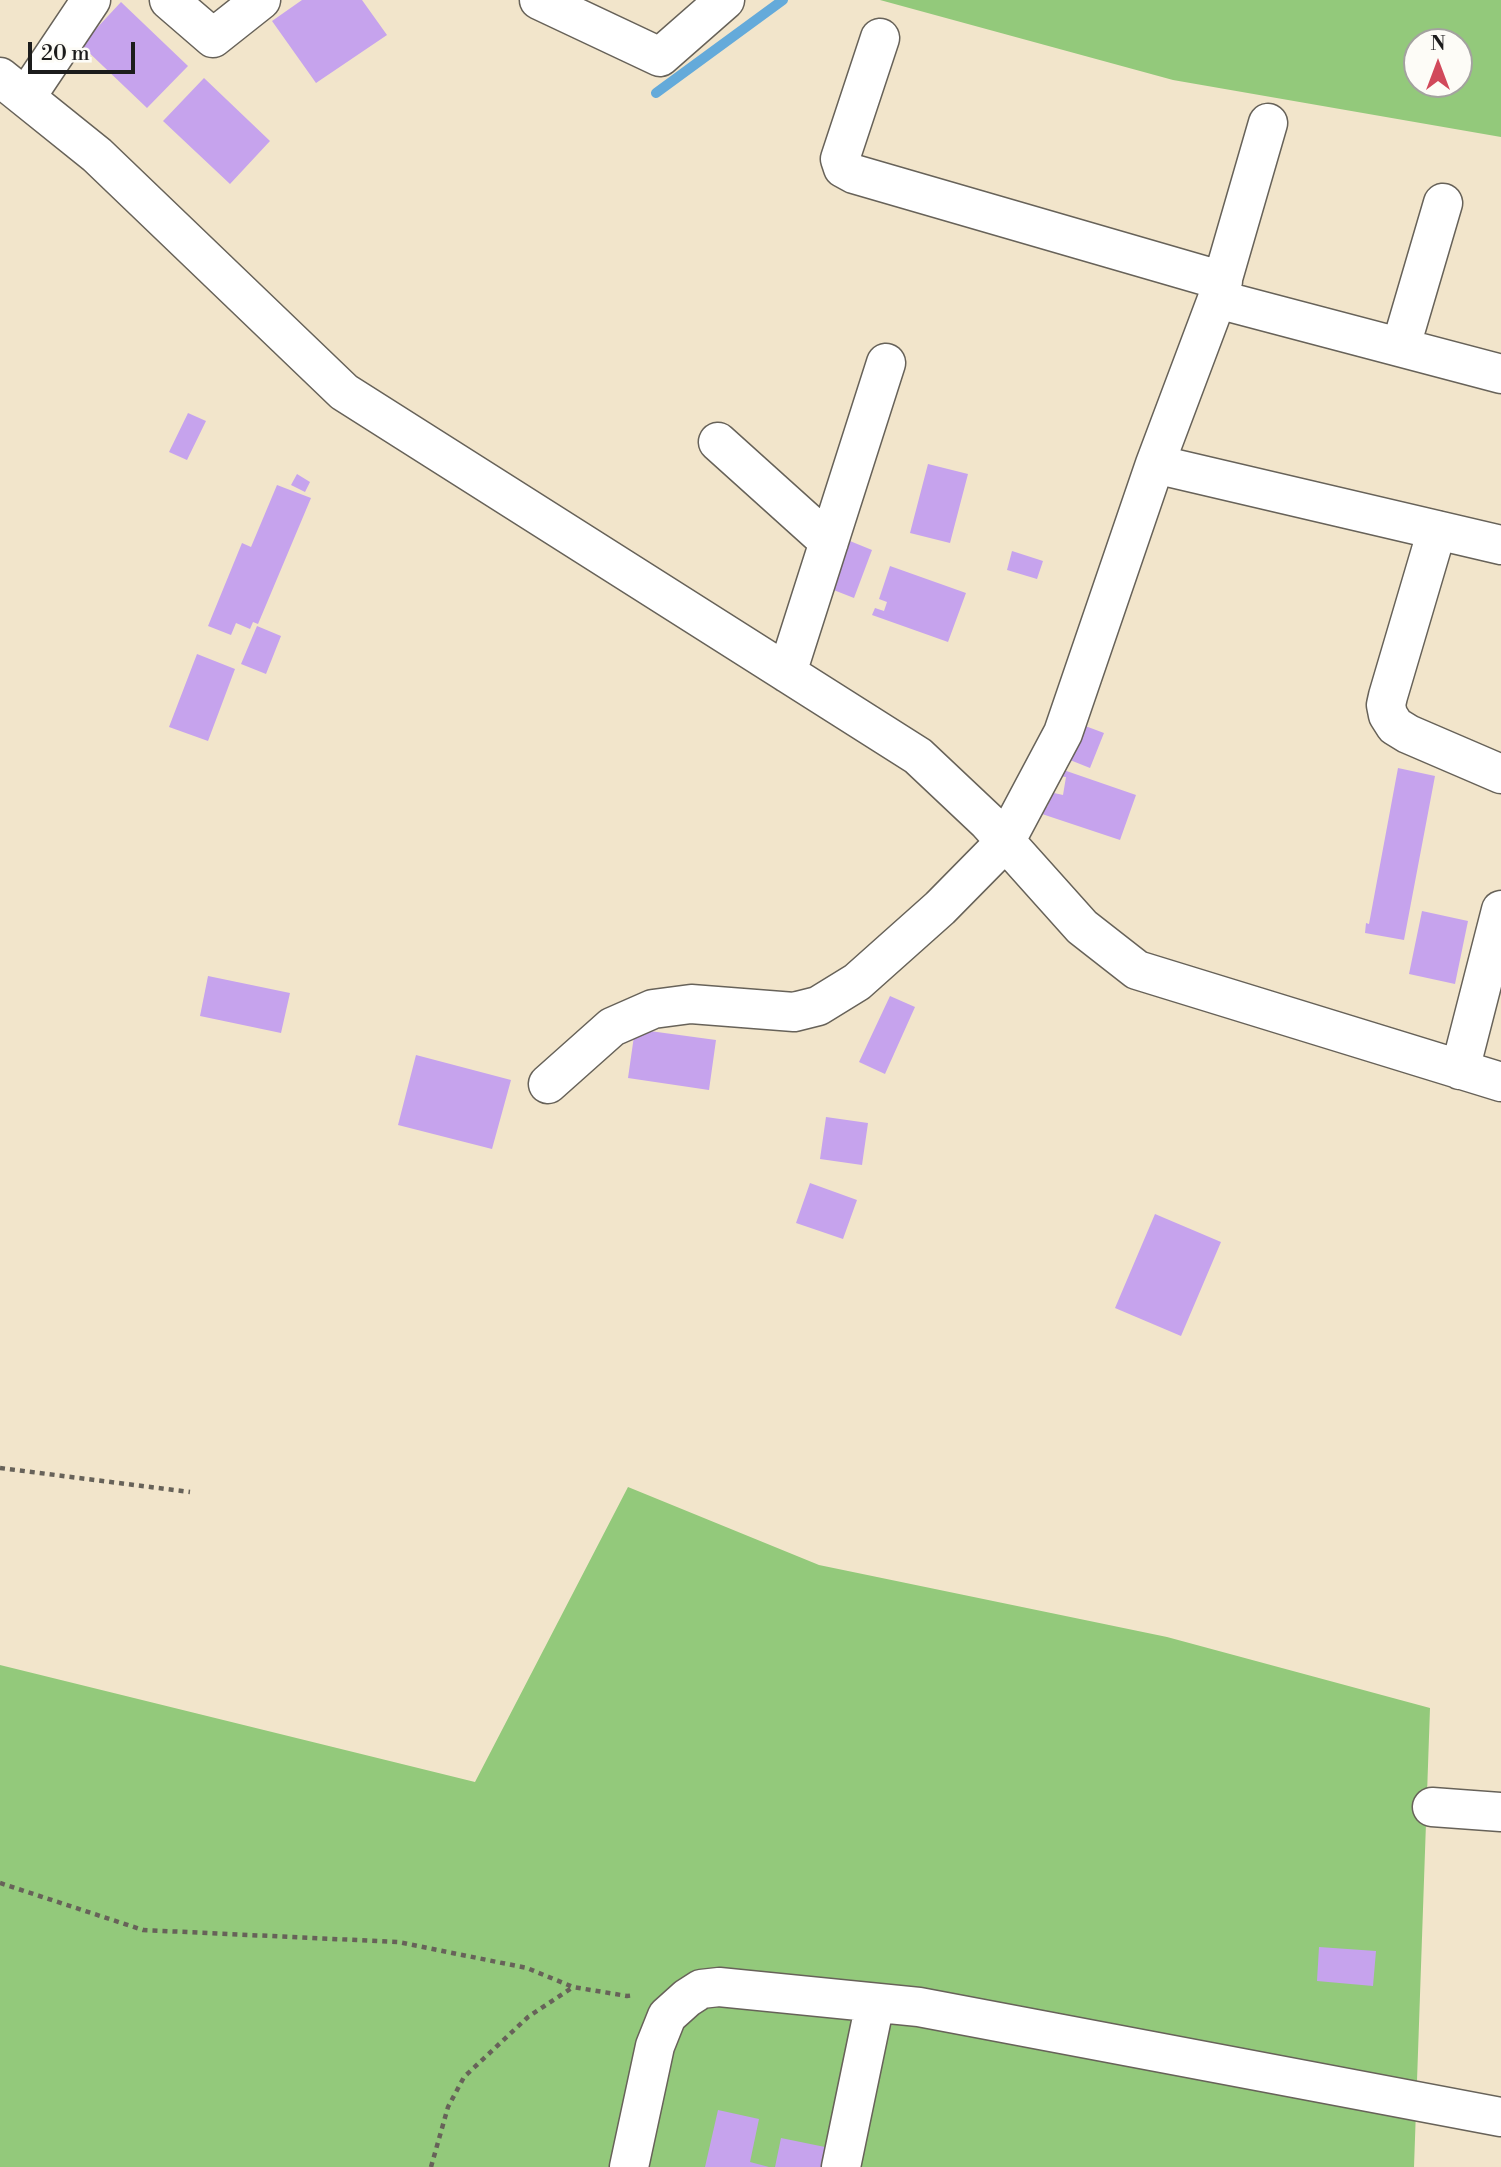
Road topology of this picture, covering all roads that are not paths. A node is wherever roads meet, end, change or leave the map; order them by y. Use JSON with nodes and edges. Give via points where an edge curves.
{"nodes":[{"id":1,"x":91,"y":0,"type":"edge"},
{"id":2,"x":169,"y":0,"type":"edge"},
{"id":3,"x":261,"y":0,"type":"edge"},
{"id":4,"x":539,"y":0,"type":"edge"},
{"id":5,"x":725,"y":0,"type":"edge"},
{"id":6,"x":880,"y":38,"type":"dead end"},
{"id":7,"x":13,"y":87,"type":"edge"},
{"id":8,"x":1268,"y":123,"type":"dead end"},
{"id":9,"x":1443,"y":203,"type":"dead end"},
{"id":10,"x":1220,"y":290,"type":"junction"},
{"id":11,"x":1401,"y":346,"type":"junction"},
{"id":12,"x":886,"y":363,"type":"dead end"},
{"id":13,"x":1501,"y":374,"type":"edge"},
{"id":14,"x":718,"y":442,"type":"dead end"},
{"id":15,"x":1156,"y":464,"type":"junction"},
{"id":16,"x":1437,"y":530,"type":"junction"},
{"id":17,"x":828,"y":542,"type":"junction"},
{"id":18,"x":1501,"y":545,"type":"edge"},
{"id":19,"x":787,"y":673,"type":"junction"},
{"id":20,"x":1501,"y":774,"type":"edge"},
{"id":21,"x":1005,"y":842,"type":"junction"},
{"id":22,"x":1501,"y":910,"type":"edge"},
{"id":23,"x":1460,"y":1070,"type":"junction"},
{"id":24,"x":1501,"y":1082,"type":"edge"},
{"id":25,"x":548,"y":1084,"type":"dead end"},
{"id":26,"x":1432,"y":1807,"type":"dead end"},
{"id":27,"x":1501,"y":1812,"type":"edge"},
{"id":28,"x":875,"y":2003,"type":"junction"},
{"id":29,"x":1501,"y":2117,"type":"edge"},
{"id":30,"x":629,"y":2167,"type":"edge"},
{"id":31,"x":841,"y":2167,"type":"edge"}],
"edges":[{"from":1,"to":7,"type":"street"},
{"from":2,"to":3,"type":"street","via":[[213,38]]},
{"from":4,"to":5,"type":"street","via":[[660,57]]},
{"from":6,"to":10,"type":"street","via":[[840,159],[843,168]]},
{"from":7,"to":19,"type":"street","via":[[97,155],[344,392]]},
{"from":8,"to":10,"type":"street"},
{"from":9,"to":11,"type":"street"},
{"from":10,"to":11,"type":"street"},
{"from":10,"to":15,"type":"street"},
{"from":11,"to":13,"type":"street"},
{"from":12,"to":17,"type":"street"},
{"from":14,"to":17,"type":"street"},
{"from":15,"to":16,"type":"street"},
{"from":15,"to":21,"type":"street","via":[[1063,733]]},
{"from":16,"to":18,"type":"street"},
{"from":16,"to":20,"type":"street","via":[[1388,696],[1388,715],[1408,734]]},
{"from":17,"to":19,"type":"street"},
{"from":19,"to":21,"type":"street","via":[[918,756]]},
{"from":21,"to":23,"type":"street","via":[[1082,927],[1137,970]]},
{"from":21,"to":25,"type":"street","via":[[857,982],[818,1006],[794,1012],[691,1003],[653,1009],[612,1027]]},
{"from":22,"to":23,"type":"street"},
{"from":23,"to":24,"type":"street"},
{"from":26,"to":27,"type":"street"},
{"from":28,"to":29,"type":"street","via":[[919,2007]]},
{"from":28,"to":30,"type":"street","via":[[719,1987],[701,1989],[687,1998],[667,2016],[654,2046]]},
{"from":28,"to":31,"type":"street"}]}
